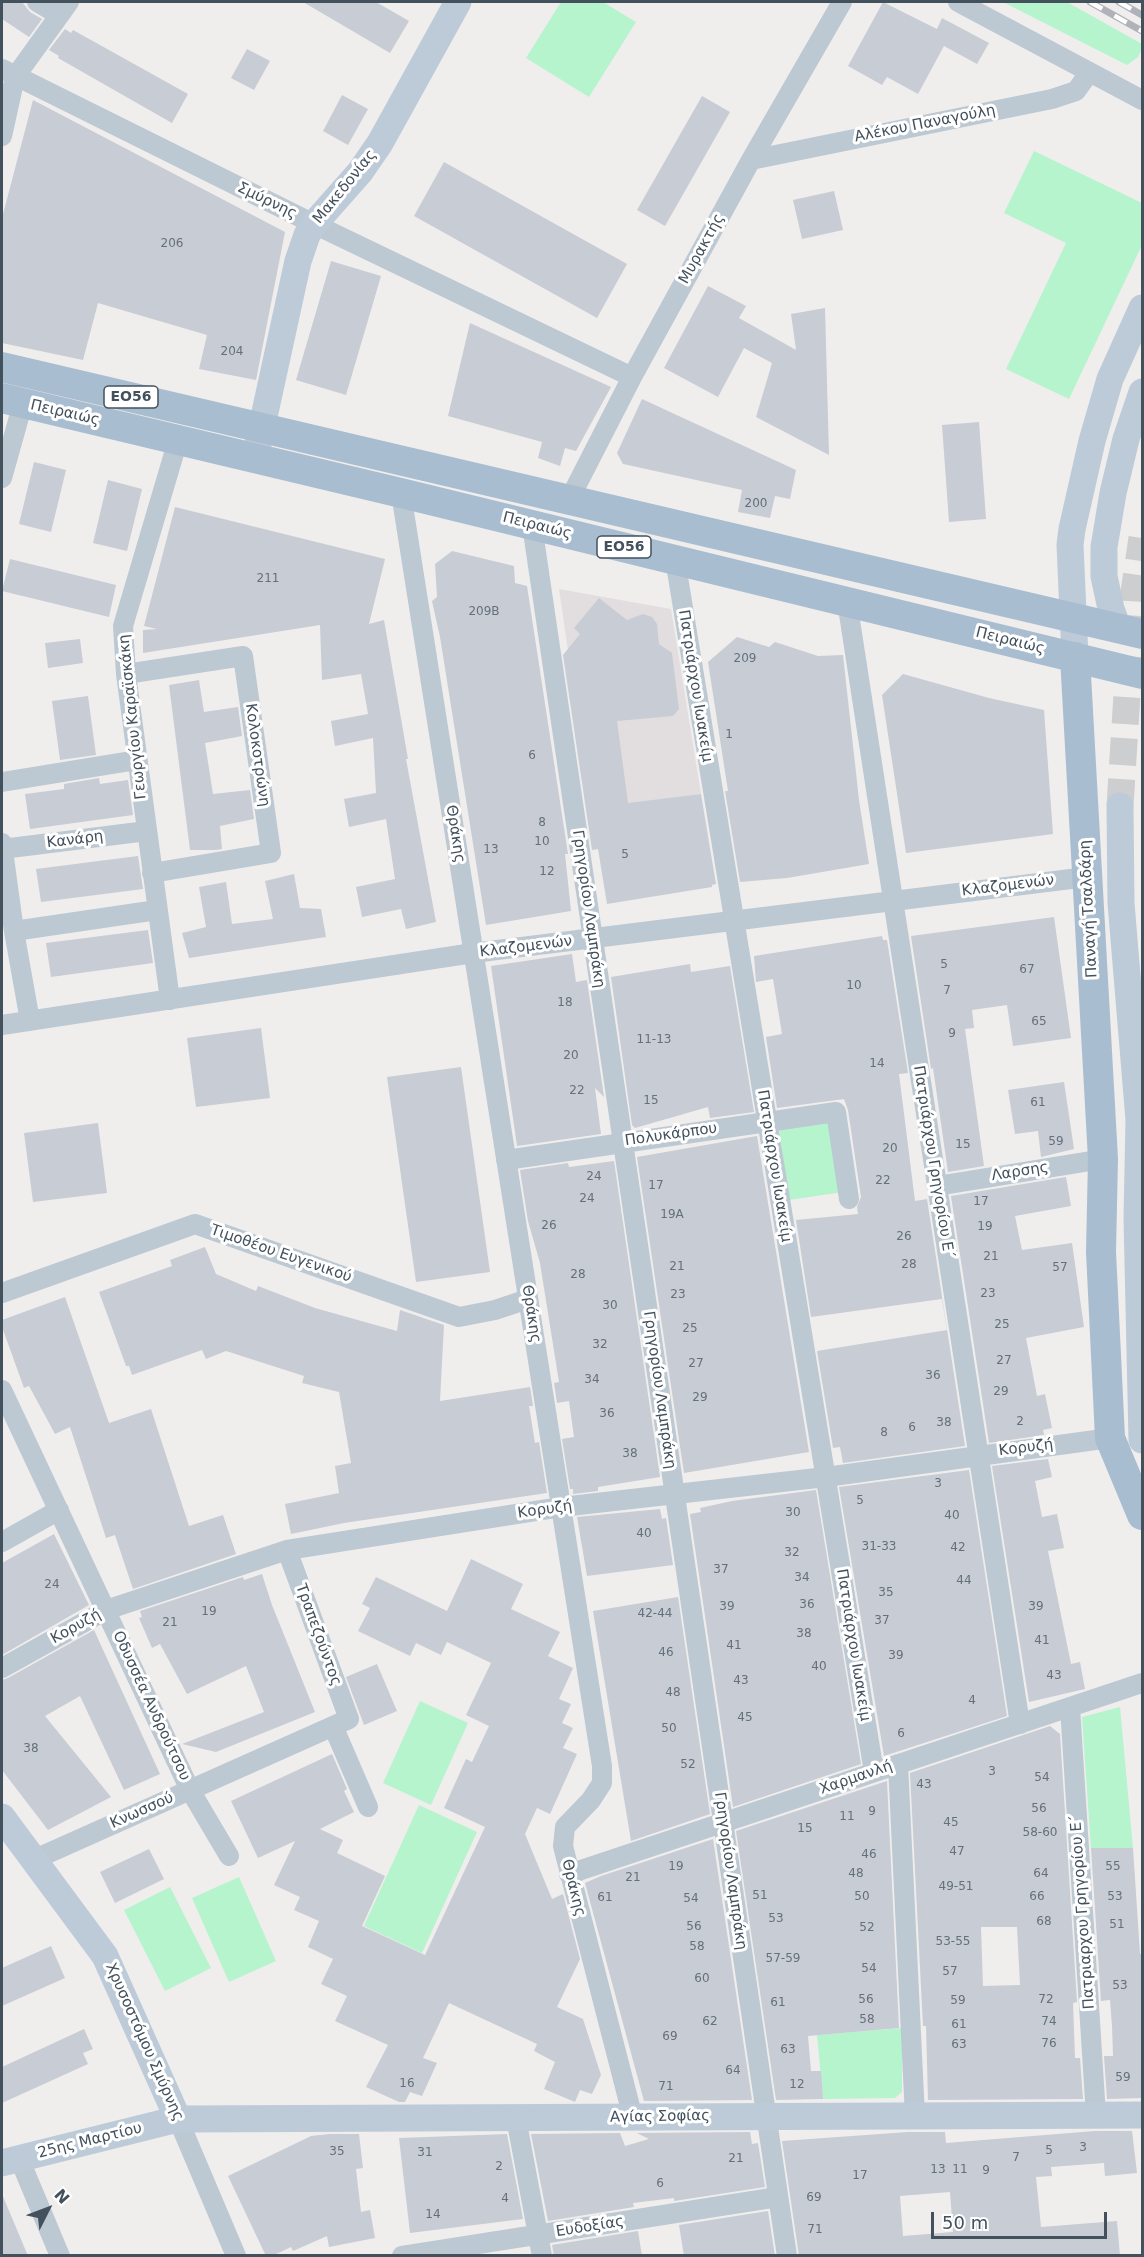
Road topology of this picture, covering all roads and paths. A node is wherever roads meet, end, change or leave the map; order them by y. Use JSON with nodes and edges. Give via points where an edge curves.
{"nodes":[{"id":1,"x":37,"y":2,"type":"edge"},
{"id":2,"x":458,"y":2,"type":"edge"},
{"id":3,"x":842,"y":2,"type":"edge"},
{"id":4,"x":958,"y":2,"type":"edge"},
{"id":5,"x":64,"y":8,"type":"edge"},
{"id":6,"x":8,"y":73,"type":"edge"},
{"id":7,"x":1089,"y":73,"type":"junction"},
{"id":8,"x":1143,"y":100,"type":"edge"},
{"id":9,"x":2,"y":136,"type":"edge"},
{"id":10,"x":751,"y":160,"type":"junction"},
{"id":11,"x":314,"y":224,"type":"junction"},
{"id":12,"x":1143,"y":308,"type":"edge"},
{"id":13,"x":2,"y":366,"type":"edge"},
{"id":14,"x":632,"y":377,"type":"junction"},
{"id":15,"x":1143,"y":392,"type":"edge"},
{"id":16,"x":12,"y":400,"type":"edge"},
{"id":17,"x":261,"y":428,"type":"junction"},
{"id":18,"x":178,"y":440,"type":"junction"},
{"id":19,"x":255,"y":458,"type":"junction"},
{"id":20,"x":2,"y":478,"type":"edge"},
{"id":21,"x":401,"y":493,"type":"junction"},
{"id":22,"x":568,"y":500,"type":"junction"},
{"id":23,"x":532,"y":525,"type":"junction"},
{"id":24,"x":675,"y":559,"type":"junction"},
{"id":25,"x":847,"y":601,"type":"junction"},
{"id":26,"x":1073,"y":618,"type":"junction"},
{"id":27,"x":1130,"y":631,"type":"edge"},
{"id":28,"x":1075,"y":657,"type":"junction"},
{"id":29,"x":126,"y":674,"type":"junction"},
{"id":30,"x":1139,"y":680,"type":"edge"},
{"id":31,"x":137,"y":760,"type":"junction"},
{"id":32,"x":2,"y":782,"type":"edge"},
{"id":33,"x":1120,"y":806,"type":"tunnel mouth"},
{"id":34,"x":147,"y":831,"type":"junction"},
{"id":35,"x":2,"y":846,"type":"edge"},
{"id":36,"x":152,"y":873,"type":"junction"},
{"id":37,"x":1087,"y":877,"type":"junction"},
{"id":38,"x":893,"y":901,"type":"junction"},
{"id":39,"x":157,"y":910,"type":"junction"},
{"id":40,"x":734,"y":921,"type":"junction"},
{"id":41,"x":14,"y":931,"type":"junction"},
{"id":42,"x":593,"y":938,"type":"junction"},
{"id":43,"x":473,"y":953,"type":"junction"},
{"id":44,"x":170,"y":999,"type":"junction"},
{"id":45,"x":30,"y":1021,"type":"junction"},
{"id":46,"x":2,"y":1025,"type":"edge"},
{"id":47,"x":767,"y":1122,"type":"junction"},
{"id":48,"x":622,"y":1142,"type":"junction"},
{"id":49,"x":1103,"y":1159,"type":"junction"},
{"id":50,"x":506,"y":1160,"type":"junction"},
{"id":51,"x":937,"y":1186,"type":"junction"},
{"id":52,"x":849,"y":1199,"type":"dead end"},
{"id":53,"x":2,"y":1293,"type":"edge"},
{"id":54,"x":528,"y":1299,"type":"junction"},
{"id":55,"x":2,"y":1390,"type":"edge"},
{"id":56,"x":1110,"y":1438,"type":"junction"},
{"id":57,"x":1143,"y":1440,"type":"edge"},
{"id":58,"x":978,"y":1455,"type":"junction"},
{"id":59,"x":826,"y":1477,"type":"junction"},
{"id":60,"x":674,"y":1494,"type":"junction"},
{"id":61,"x":561,"y":1507,"type":"junction"},
{"id":62,"x":59,"y":1510,"type":"junction"},
{"id":63,"x":1143,"y":1515,"type":"edge"},
{"id":64,"x":2,"y":1542,"type":"edge"},
{"id":65,"x":287,"y":1550,"type":"junction"},
{"id":66,"x":106,"y":1610,"type":"junction"},
{"id":67,"x":2,"y":1668,"type":"edge"},
{"id":68,"x":1143,"y":1683,"type":"edge"},
{"id":69,"x":1070,"y":1707,"type":"junction"},
{"id":70,"x":341,"y":1723,"type":"junction"},
{"id":71,"x":1020,"y":1724,"type":"junction"},
{"id":72,"x":898,"y":1764,"type":"junction"},
{"id":73,"x":874,"y":1772,"type":"junction"},
{"id":74,"x":189,"y":1790,"type":"junction"},
{"id":75,"x":368,"y":1807,"type":"dead end"},
{"id":76,"x":2,"y":1817,"type":"edge"},
{"id":77,"x":723,"y":1823,"type":"junction"},
{"id":78,"x":229,"y":1856,"type":"dead end"},
{"id":79,"x":33,"y":1860,"type":"junction"},
{"id":80,"x":569,"y":1874,"type":"junction"},
{"id":81,"x":1143,"y":2115,"type":"edge"},
{"id":82,"x":766,"y":2116,"type":"junction"},
{"id":83,"x":915,"y":2116,"type":"junction"},
{"id":84,"x":1096,"y":2116,"type":"junction"},
{"id":85,"x":516,"y":2118,"type":"junction"},
{"id":86,"x":633,"y":2118,"type":"junction"},
{"id":87,"x":178,"y":2119,"type":"junction"},
{"id":88,"x":10,"y":2161,"type":"edge"},
{"id":89,"x":778,"y":2197,"type":"junction"},
{"id":90,"x":538,"y":2235,"type":"junction"},
{"id":91,"x":60,"y":2256,"type":"edge"},
{"id":92,"x":236,"y":2256,"type":"edge"},
{"id":93,"x":402,"y":2256,"type":"edge"},
{"id":94,"x":543,"y":2256,"type":"edge"},
{"id":95,"x":787,"y":2256,"type":"edge"}],
"edges":[{"from":1,"to":5,"type":"street"},
{"from":2,"to":11,"type":"street","name":"Μακεδονίας","via":[[376,149]]},
{"from":3,"to":10,"type":"street","name":"Μυρακτής"},
{"from":4,"to":7,"type":"street"},
{"from":5,"to":6,"type":"street"},
{"from":6,"to":9,"type":"street"},
{"from":6,"to":11,"type":"street","name":"Σμύρνης"},
{"from":7,"to":8,"type":"street"},
{"from":7,"to":10,"type":"street","name":"Αλέκου Παναγούλη","via":[[1076,91],[1052,99]]},
{"from":10,"to":14,"type":"street","name":"Μυρακτής"},
{"from":11,"to":14,"type":"street","name":"Σμύρνης"},
{"from":11,"to":17,"type":"street","name":"Μακεδονίας","via":[[298,261]]},
{"from":12,"to":26,"type":"street","name":"Παναγή Τσαλδάρη","via":[[1110,380],[1080,490],[1070,545]]},
{"from":13,"to":17,"type":"main road","name":"Πειραιώς","number":"ΕΟ56"},
{"from":14,"to":22,"type":"street","name":"Μυρακτής"},
{"from":15,"to":27,"type":"street","via":[[1126,439],[1104,547],[1104,576],[1111,609]]},
{"from":16,"to":18,"type":"main road","name":"Πειραιώς","number":"ΕΟ56"},
{"from":16,"to":20,"type":"street"},
{"from":17,"to":19,"type":"street","name":"Μακεδονίας"},
{"from":17,"to":22,"type":"main road","name":"Πειραιώς","number":"ΕΟ56"},
{"from":18,"to":19,"type":"main road","name":"Πειραιώς","number":"ΕΟ56"},
{"from":18,"to":29,"type":"street","name":"Γεωργίου Καραϊσκάκη","via":[[123,626]]},
{"from":19,"to":21,"type":"main road","name":"Πειραιώς","number":"ΕΟ56"},
{"from":21,"to":23,"type":"main road","name":"Πειραιώς","number":"ΕΟ56"},
{"from":21,"to":43,"type":"street","name":"Θράκης"},
{"from":22,"to":26,"type":"main road","name":"Πειραιώς","number":"ΕΟ56"},
{"from":23,"to":24,"type":"main road","name":"Πειραιώς","number":"ΕΟ56"},
{"from":23,"to":42,"type":"street","name":"Γρηγορίου Λαμπράκη"},
{"from":24,"to":25,"type":"main road","name":"Πειραιώς","number":"ΕΟ56"},
{"from":24,"to":40,"type":"street","name":"Πατριάρχου Ιωακείμ"},
{"from":25,"to":28,"type":"main road","name":"Πειραιώς","number":"ΕΟ56"},
{"from":25,"to":38,"type":"street","name":"Πατριάρχου Γρηγορίου Ε΄"},
{"from":26,"to":27,"type":"main road","name":"Πειραιώς","number":"ΕΟ56"},
{"from":26,"to":28,"type":"street","name":"Παναγή Τσαλδάρη"},
{"from":27,"to":30,"type":"main road"},
{"from":28,"to":30,"type":"main road","name":"Πειραιώς","number":"ΕΟ56"},
{"from":28,"to":37,"type":"main road","name":"Παναγή Τσαλδάρη"},
{"from":29,"to":31,"type":"street","name":"Γεωργίου Καραϊσκάκη"},
{"from":29,"to":36,"type":"street","name":"Κολοκοτρώνη","via":[[243,656],[271,853]]},
{"from":31,"to":32,"type":"street"},
{"from":31,"to":34,"type":"street","name":"Γεωργίου Καραϊσκάκη"},
{"from":33,"to":57,"type":"street","via":[[1124,948],[1139,1120],[1137,1218]]},
{"from":34,"to":35,"type":"street","name":"Κανάρη"},
{"from":34,"to":36,"type":"street","name":"Γεωργίου Καραϊσκάκη"},
{"from":35,"to":41,"type":"street"},
{"from":36,"to":39,"type":"street","name":"Γεωργίου Καραϊσκάκη"},
{"from":37,"to":38,"type":"street","name":"Κλαζομενών"},
{"from":37,"to":49,"type":"main road","name":"Παναγή Τσαλδάρη"},
{"from":38,"to":40,"type":"street","name":"Κλαζομενών"},
{"from":38,"to":51,"type":"street","name":"Πατριάρχου Γρηγορίου Ε΄"},
{"from":39,"to":41,"type":"street"},
{"from":39,"to":44,"type":"street","name":"Γεωργίου Καραϊσκάκη"},
{"from":40,"to":42,"type":"street","name":"Κλαζομενών"},
{"from":40,"to":47,"type":"street","name":"Πατριάρχου Ιωακείμ"},
{"from":41,"to":45,"type":"street"},
{"from":42,"to":43,"type":"street","name":"Κλαζομενών"},
{"from":42,"to":48,"type":"street","name":"Γρηγορίου Λαμπράκη"},
{"from":43,"to":44,"type":"street","name":"Κλαζομενών"},
{"from":43,"to":50,"type":"street","name":"Θράκης"},
{"from":44,"to":45,"type":"street","name":"Κλαζομενών"},
{"from":45,"to":46,"type":"street","name":"Κλαζομενών"},
{"from":47,"to":48,"type":"street","name":"Πολυκάρπου"},
{"from":47,"to":52,"type":"street","name":"Πολυκάρπου","via":[[836,1112]]},
{"from":47,"to":59,"type":"street","name":"Πατριάρχου Ιωακείμ"},
{"from":48,"to":50,"type":"street","name":"Πολυκάρπου"},
{"from":48,"to":60,"type":"street","name":"Γρηγορίου Λαμπράκη"},
{"from":49,"to":51,"type":"street","name":"Λαρσης"},
{"from":49,"to":56,"type":"main road","name":"Παναγή Τσαλδάρη","via":[[1101,1252]]},
{"from":50,"to":54,"type":"street","name":"Θράκης"},
{"from":51,"to":58,"type":"street","name":"Πατριάρχου Γρηγορίου Ε΄"},
{"from":53,"to":54,"type":"street","name":"Τιμοθέου Ευγενικού","via":[[195,1224],[459,1317]]},
{"from":54,"to":61,"type":"street","name":"Θράκης"},
{"from":55,"to":62,"type":"street","name":"Οδυσσέα Ανδρούτσου"},
{"from":56,"to":58,"type":"street","name":"Κορυζή"},
{"from":56,"to":63,"type":"main road","name":"Παναγή Τσαλδάρη"},
{"from":58,"to":59,"type":"street","name":"Κορυζή"},
{"from":58,"to":71,"type":"street","name":"Πατριάρχου Γρηγορίου Ε΄"},
{"from":59,"to":60,"type":"street","name":"Κορυζή"},
{"from":59,"to":73,"type":"street","name":"Πατριάρχου Ιωακείμ"},
{"from":60,"to":61,"type":"street","name":"Κορυζή"},
{"from":60,"to":77,"type":"street","name":"Γρηγορίου Λαμπράκη"},
{"from":61,"to":65,"type":"street","name":"Κορυζή"},
{"from":61,"to":80,"type":"street","name":"Θράκης","via":[[602,1766],[602,1783],[565,1827],[563,1846]]},
{"from":62,"to":64,"type":"street"},
{"from":62,"to":66,"type":"street","name":"Οδυσσέα Ανδρούτσου"},
{"from":65,"to":66,"type":"street","name":"Κορυζή"},
{"from":65,"to":70,"type":"street","name":"Τραπεζούντος"},
{"from":66,"to":67,"type":"street","name":"Κορυζή"},
{"from":66,"to":74,"type":"street","name":"Οδυσσέα Ανδρούτσου"},
{"from":68,"to":69,"type":"street","name":"Χαρμανλή"},
{"from":69,"to":71,"type":"street","name":"Χαρμανλή"},
{"from":69,"to":84,"type":"street","name":"Πατριαρχου Γρηγορίου Ε΄"},
{"from":70,"to":74,"type":"street","name":"Κνωσσού"},
{"from":70,"to":75,"type":"street","name":"Τραπεζούντος"},
{"from":71,"to":72,"type":"street","name":"Χαρμανλή"},
{"from":72,"to":73,"type":"street","name":"Χαρμανλή"},
{"from":72,"to":83,"type":"street"},
{"from":73,"to":77,"type":"street","name":"Χαρμανλή"},
{"from":74,"to":78,"type":"street","name":"Οδυσσέα Ανδρούτσου"},
{"from":74,"to":79,"type":"street","name":"Κνωσσού"},
{"from":76,"to":79,"type":"street","name":"Χρυσοστόμου Σμύρνης"},
{"from":77,"to":80,"type":"street","name":"Χαρμανλή"},
{"from":77,"to":82,"type":"street","name":"Γρηγορίου Λαμπράκη"},
{"from":79,"to":87,"type":"street","name":"Χρυσοστόμου Σμύρνης","via":[[105,1956]]},
{"from":80,"to":86,"type":"street","name":"Θράκης"},
{"from":81,"to":84,"type":"street","name":"Αγίας Σοφίας"},
{"from":82,"to":83,"type":"street","name":"Αγίας Σοφίας"},
{"from":82,"to":86,"type":"street","name":"Αγίας Σοφίας"},
{"from":82,"to":89,"type":"street","name":"Γρηγορίου Λαμπράκη"},
{"from":83,"to":84,"type":"street","name":"Αγίας Σοφίας"},
{"from":85,"to":86,"type":"street","name":"Αγίας Σοφίας"},
{"from":85,"to":87,"type":"street","name":"Αγίας Σοφίας"},
{"from":85,"to":90,"type":"street"},
{"from":87,"to":88,"type":"street","name":"25ης Μαρτίου"},
{"from":87,"to":92,"type":"street","name":"Χρυσοστόμου Σμύρνης"},
{"from":88,"to":91,"type":"street"},
{"from":89,"to":90,"type":"street","name":"Ευδοξίας"},
{"from":89,"to":95,"type":"street","name":"Γρηγορίου Λαμπράκη"},
{"from":90,"to":93,"type":"street","name":"Ευδοξίας"},
{"from":90,"to":94,"type":"street"}]}
